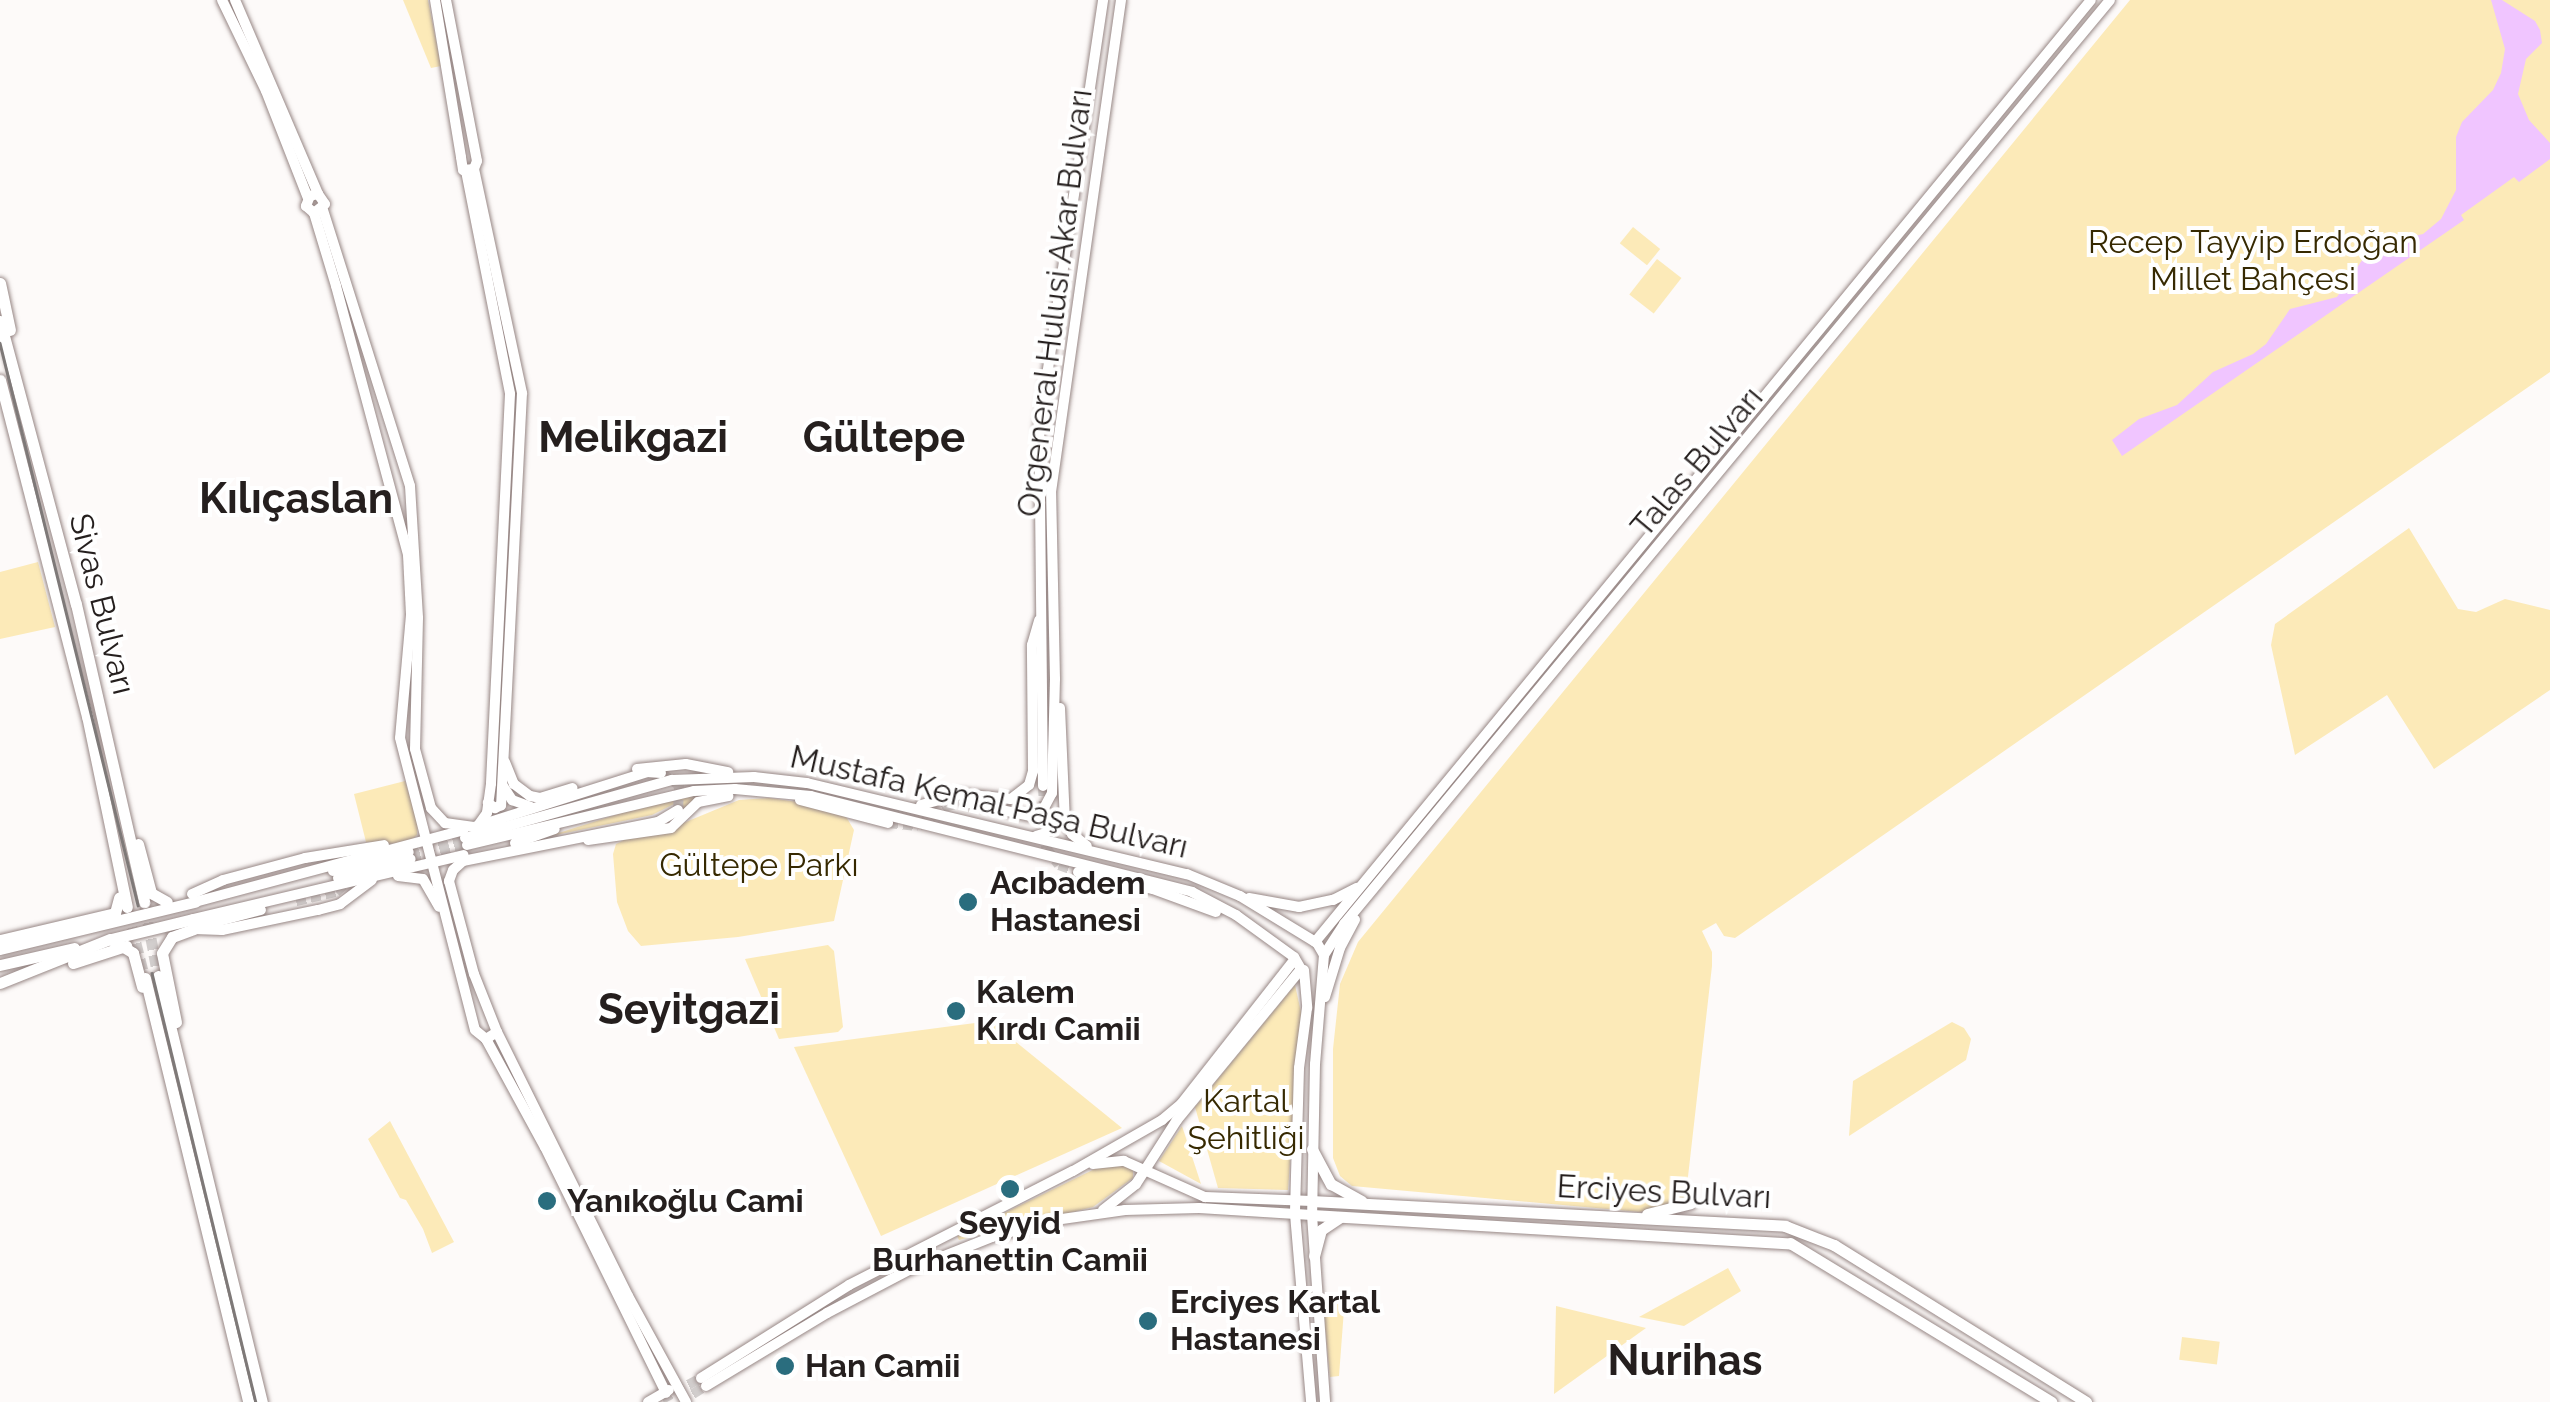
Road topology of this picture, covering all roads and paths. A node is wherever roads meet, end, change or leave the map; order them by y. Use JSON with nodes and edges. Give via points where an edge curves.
{"nodes":[{"id":1,"x":222,"y":0,"type":"edge"},
{"id":2,"x":235,"y":0,"type":"edge"},
{"id":3,"x":435,"y":0,"type":"edge"},
{"id":4,"x":446,"y":0,"type":"edge"},
{"id":5,"x":1103,"y":0,"type":"edge"},
{"id":6,"x":1121,"y":0,"type":"edge"},
{"id":7,"x":2091,"y":0,"type":"edge"},
{"id":8,"x":2114,"y":0,"type":"edge"},
{"id":9,"x":474,"y":156,"type":"junction"},
{"id":10,"x":462,"y":157,"type":"junction"},
{"id":11,"x":470,"y":170,"type":"junction"},
{"id":12,"x":313,"y":196,"type":"junction"},
{"id":13,"x":318,"y":212,"type":"junction"},
{"id":14,"x":0,"y":283,"type":"edge"},
{"id":15,"x":0,"y":293,"type":"edge"},
{"id":16,"x":0,"y":321,"type":"edge"},
{"id":17,"x":0,"y":380,"type":"edge"},
{"id":18,"x":0,"y":400,"type":"edge"},
{"id":19,"x":408,"y":486,"type":"junction"},
{"id":20,"x":393,"y":491,"type":"junction"},
{"id":21,"x":39,"y":536,"type":"junction"},
{"id":22,"x":62,"y":558,"type":"junction"},
{"id":23,"x":1043,"y":608,"type":"junction"},
{"id":24,"x":93,"y":678,"type":"junction"},
{"id":25,"x":1055,"y":679,"type":"junction"},
{"id":26,"x":77,"y":680,"type":"junction"},
{"id":27,"x":400,"y":721,"type":"junction"},
{"id":28,"x":416,"y":723,"type":"junction"},
{"id":29,"x":502,"y":752,"type":"junction"},
{"id":30,"x":661,"y":773,"type":"dead end"},
{"id":31,"x":501,"y":776,"type":"junction"},
{"id":32,"x":754,"y":776,"type":"junction"},
{"id":33,"x":1029,"y":785,"type":"junction"},
{"id":34,"x":1048,"y":789,"type":"junction"},
{"id":35,"x":744,"y":790,"type":"junction"},
{"id":36,"x":770,"y":792,"type":"junction"},
{"id":37,"x":620,"y":801,"type":"junction"},
{"id":38,"x":964,"y":802,"type":"tunnel mouth"},
{"id":39,"x":488,"y":803,"type":"junction"},
{"id":40,"x":900,"y":803,"type":"junction"},
{"id":41,"x":537,"y":807,"type":"junction"},
{"id":42,"x":678,"y":810,"type":"dead end"},
{"id":43,"x":1037,"y":813,"type":"junction"},
{"id":44,"x":888,"y":822,"type":"tunnel mouth"},
{"id":45,"x":474,"y":827,"type":"junction"},
{"id":46,"x":1033,"y":836,"type":"junction"},
{"id":47,"x":428,"y":838,"type":"junction"},
{"id":48,"x":466,"y":841,"type":"tunnel mouth"},
{"id":49,"x":548,"y":841,"type":"junction"},
{"id":50,"x":516,"y":842,"type":"junction"},
{"id":51,"x":1092,"y":850,"type":"junction"},
{"id":52,"x":411,"y":851,"type":"junction"},
{"id":53,"x":457,"y":857,"type":"junction"},
{"id":54,"x":322,"y":859,"type":"dead end"},
{"id":55,"x":434,"y":863,"type":"junction"},
{"id":56,"x":1078,"y":872,"type":"tunnel mouth"},
{"id":57,"x":377,"y":876,"type":"junction"},
{"id":58,"x":1363,"y":886,"type":"junction"},
{"id":59,"x":313,"y":890,"type":"junction"},
{"id":60,"x":353,"y":894,"type":"junction"},
{"id":61,"x":1240,"y":896,"type":"junction"},
{"id":62,"x":1370,"y":897,"type":"junction"},
{"id":63,"x":194,"y":898,"type":"junction"},
{"id":64,"x":167,"y":902,"type":"junction"},
{"id":65,"x":296,"y":902,"type":"tunnel mouth"},
{"id":66,"x":127,"y":907,"type":"tunnel mouth"},
{"id":67,"x":142,"y":908,"type":"junction"},
{"id":68,"x":72,"y":924,"type":"junction"},
{"id":69,"x":104,"y":924,"type":"junction"},
{"id":70,"x":194,"y":924,"type":"junction"},
{"id":71,"x":449,"y":932,"type":"junction"},
{"id":72,"x":1262,"y":934,"type":"junction"},
{"id":73,"x":0,"y":937,"type":"edge"},
{"id":74,"x":110,"y":940,"type":"junction"},
{"id":75,"x":1314,"y":942,"type":"junction"},
{"id":76,"x":126,"y":946,"type":"junction"},
{"id":77,"x":0,"y":949,"type":"edge"},
{"id":78,"x":1324,"y":957,"type":"junction"},
{"id":79,"x":1298,"y":964,"type":"junction"},
{"id":80,"x":0,"y":965,"type":"edge"},
{"id":81,"x":0,"y":983,"type":"edge"},
{"id":82,"x":0,"y":994,"type":"edge"},
{"id":83,"x":492,"y":1017,"type":"junction"},
{"id":84,"x":1320,"y":1017,"type":"junction"},
{"id":85,"x":475,"y":1024,"type":"junction"},
{"id":86,"x":497,"y":1032,"type":"junction"},
{"id":87,"x":486,"y":1039,"type":"junction"},
{"id":88,"x":1312,"y":1149,"type":"junction"},
{"id":89,"x":189,"y":1162,"type":"junction"},
{"id":90,"x":203,"y":1169,"type":"junction"},
{"id":91,"x":1073,"y":1171,"type":"junction"},
{"id":92,"x":1144,"y":1171,"type":"junction"},
{"id":93,"x":1295,"y":1202,"type":"junction"},
{"id":94,"x":1370,"y":1204,"type":"junction"},
{"id":95,"x":1692,"y":1204,"type":"dead end"},
{"id":96,"x":1312,"y":1208,"type":"junction"},
{"id":97,"x":1100,"y":1213,"type":"junction"},
{"id":98,"x":1295,"y":1214,"type":"junction"},
{"id":99,"x":1350,"y":1215,"type":"junction"},
{"id":100,"x":1632,"y":1218,"type":"junction"},
{"id":101,"x":1314,"y":1256,"type":"junction"},
{"id":102,"x":849,"y":1285,"type":"junction"},
{"id":103,"x":858,"y":1296,"type":"junction"},
{"id":104,"x":670,"y":1393,"type":"edge"},
{"id":105,"x":686,"y":1401,"type":"edge"},
{"id":106,"x":248,"y":1402,"type":"edge"},
{"id":107,"x":262,"y":1402,"type":"edge"},
{"id":108,"x":648,"y":1402,"type":"edge"},
{"id":109,"x":1312,"y":1402,"type":"edge"},
{"id":110,"x":1325,"y":1402,"type":"edge"},
{"id":111,"x":2052,"y":1402,"type":"edge"},
{"id":112,"x":2086,"y":1402,"type":"edge"}],
"edges":[{"from":1,"to":12,"type":"main road"},
{"from":2,"to":12,"type":"main road"},
{"from":3,"to":10,"type":"main road"},
{"from":4,"to":9,"type":"main road"},
{"from":5,"to":23,"type":"main road","name":"Orgeneral Hulusi Akar Bulvarı","via":[[1039,429]]},
{"from":6,"to":25,"type":"main road","name":"Orgeneral Hulusi Akar Bulvarı","via":[[1051,492]]},
{"from":7,"to":58,"type":"main road","name":"Talas Bulvarı"},
{"from":8,"to":62,"type":"main road","name":"Talas Bulvarı"},
{"from":9,"to":10,"type":"main road"},
{"from":9,"to":11,"type":"main road"},
{"from":10,"to":11,"type":"main road","via":[[460,165]]},
{"from":11,"to":29,"type":"main road","via":[[522,394]]},
{"from":11,"to":39,"type":"main road","via":[[510,394]]},
{"from":12,"to":13,"type":"main road","via":[[325,201]]},
{"from":13,"to":19,"type":"main road"},
{"from":13,"to":20,"type":"main road"},
{"from":14,"to":15,"type":"highway"},
{"from":15,"to":22,"type":"highway"},
{"from":16,"to":22,"type":"highway","name":"Sivas Bulvarı"},
{"from":17,"to":21,"type":"highway","name":"Sivas Bulvarı"},
{"from":18,"to":21,"type":"highway"},
{"from":19,"to":20,"type":"main road","via":[[398,479]]},
{"from":19,"to":20,"type":"main road","via":[[404,498]]},
{"from":19,"to":28,"type":"main road","via":[[418,618]]},
{"from":20,"to":27,"type":"main road","via":[[408,555],[410,614]]},
{"from":21,"to":26,"type":"highway","name":"Sivas Bulvarı"},
{"from":22,"to":24,"type":"highway","name":"Sivas Bulvarı"},
{"from":23,"to":33,"type":"main road","via":[[1032,645]]},
{"from":23,"to":34,"type":"main road","name":"Orgeneral Hulusi Akar Bulvarı"},
{"from":24,"to":64,"type":"highway","via":[[150,894]]},
{"from":24,"to":67,"type":"highway","name":"Sivas Bulvarı"},
{"from":25,"to":34,"type":"main road","name":"Orgeneral Hulusi Akar Bulvarı"},
{"from":25,"to":51,"type":"main road","via":[[1065,822]]},
{"from":26,"to":66,"type":"highway","name":"Sivas Bulvarı"},
{"from":26,"to":68,"type":"highway","via":[[120,904],[115,913]]},
{"from":27,"to":28,"type":"main road","via":[[411,714]]},
{"from":27,"to":47,"type":"main road"},
{"from":28,"to":45,"type":"main road","via":[[418,771],[430,808],[444,823]]},
{"from":29,"to":31,"type":"main road"},
{"from":29,"to":32,"type":"main road","via":[[514,784],[540,798],[656,764]]},
{"from":30,"to":41,"type":"main road"},
{"from":31,"to":39,"type":"main road","via":[[501,805]]},
{"from":31,"to":41,"type":"main road","via":[[512,800]]},
{"from":32,"to":37,"type":"main road","name":"Mustafa Kemal Paşa Bulvarı","via":[[672,780]]},
{"from":32,"to":40,"type":"main road","name":"Mustafa Kemal Paşa Bulvarı"},
{"from":33,"to":34,"type":"main road","via":[[1037,794]]},
{"from":33,"to":40,"type":"main road","via":[[1011,799],[960,794],[932,804]]},
{"from":34,"to":43,"type":"main road"},
{"from":35,"to":36,"type":"main road","name":"Mustafa Kemal Paşa Bulvarı"},
{"from":35,"to":37,"type":"main road","name":"Mustafa Kemal Paşa Bulvarı"},
{"from":35,"to":49,"type":"main road","via":[[698,802],[662,830]]},
{"from":36,"to":44,"type":"main road"},
{"from":36,"to":72,"type":"main road","name":"Mustafa Kemal Paşa Bulvarı","via":[[842,803],[1157,880],[1192,892]]},
{"from":37,"to":45,"type":"main road"},
{"from":37,"to":48,"type":"main road","name":"Mustafa Kemal Paşa Bulvarı"},
{"from":37,"to":50,"type":"main road"},
{"from":38,"to":43,"type":"main road","via":[[1022,816]]},
{"from":39,"to":45,"type":"main road"},
{"from":40,"to":46,"type":"main road","name":"Mustafa Kemal Paşa Bulvarı"},
{"from":41,"to":45,"type":"main road"},
{"from":42,"to":49,"type":"main road","via":[[658,822]]},
{"from":43,"to":46,"type":"main road","via":[[1049,816],[1052,825]]},
{"from":45,"to":47,"type":"main road"},
{"from":46,"to":51,"type":"main road","name":"Mustafa Kemal Paşa Bulvarı"},
{"from":47,"to":52,"type":"main road"},
{"from":47,"to":53,"type":"main road"},
{"from":47,"to":55,"type":"main road"},
{"from":49,"to":50,"type":"main road"},
{"from":49,"to":83,"type":"main road","via":[[464,861],[452,870],[454,902]]},
{"from":50,"to":53,"type":"main road"},
{"from":51,"to":61,"type":"main road","name":"Mustafa Kemal Paşa Bulvarı","via":[[1187,874]]},
{"from":52,"to":63,"type":"main road"},
{"from":52,"to":63,"type":"main road","via":[[305,858],[223,880]]},
{"from":52,"to":70,"type":"main road"},
{"from":53,"to":55,"type":"main road"},
{"from":54,"to":63,"type":"main road"},
{"from":55,"to":57,"type":"main road"},
{"from":55,"to":71,"type":"main road"},
{"from":56,"to":72,"type":"main road","via":[[1178,896]]},
{"from":57,"to":59,"type":"main road"},
{"from":57,"to":60,"type":"main road"},
{"from":57,"to":71,"type":"main road","via":[[424,880]]},
{"from":58,"to":61,"type":"main road","via":[[1300,906]]},
{"from":58,"to":75,"type":"main road","name":"Talas Bulvarı"},
{"from":59,"to":60,"type":"main road"},
{"from":59,"to":70,"type":"main road"},
{"from":60,"to":70,"type":"main road","via":[[340,904],[222,930]]},
{"from":61,"to":75,"type":"main road","name":"Mustafa Kemal Paşa Bulvarı"},
{"from":62,"to":78,"type":"main road","name":"Talas Bulvarı"},
{"from":62,"to":84,"type":"main road","via":[[1340,948]]},
{"from":63,"to":64,"type":"highway"},
{"from":63,"to":67,"type":"highway"},
{"from":64,"to":67,"type":"highway"},
{"from":65,"to":70,"type":"main road"},
{"from":67,"to":69,"type":"highway"},
{"from":68,"to":69,"type":"highway"},
{"from":68,"to":73,"type":"highway"},
{"from":69,"to":77,"type":"highway"},
{"from":70,"to":74,"type":"highway"},
{"from":70,"to":90,"type":"highway","via":[[170,938],[162,957]]},
{"from":71,"to":85,"type":"main road"},
{"from":72,"to":79,"type":"main road","name":"Mustafa Kemal Paşa Bulvarı"},
{"from":74,"to":76,"type":"highway"},
{"from":74,"to":80,"type":"highway"},
{"from":74,"to":81,"type":"highway"},
{"from":75,"to":78,"type":"main road"},
{"from":75,"to":79,"type":"main road","name":"Talas Bulvarı","via":[[1300,944]]},
{"from":76,"to":82,"type":"highway"},
{"from":76,"to":89,"type":"highway","via":[[136,959],[175,1129]]},
{"from":78,"to":79,"type":"main road","via":[[1318,968]]},
{"from":78,"to":84,"type":"main road"},
{"from":79,"to":91,"type":"main road","via":[[1182,1102]]},
{"from":79,"to":92,"type":"main road"},
{"from":79,"to":93,"type":"main road","via":[[1307,1008]]},
{"from":83,"to":85,"type":"main road"},
{"from":83,"to":86,"type":"main road"},
{"from":84,"to":88,"type":"main road"},
{"from":85,"to":87,"type":"main road"},
{"from":86,"to":87,"type":"main road"},
{"from":86,"to":104,"type":"main road"},
{"from":87,"to":104,"type":"main road"},
{"from":88,"to":94,"type":"highway","via":[[1330,1184]]},
{"from":88,"to":96,"type":"main road"},
{"from":89,"to":90,"type":"highway","via":[[152,977]]},
{"from":89,"to":106,"type":"highway"},
{"from":90,"to":107,"type":"highway"},
{"from":91,"to":92,"type":"main road","via":[[1112,1160]]},
{"from":91,"to":102,"type":"main road"},
{"from":92,"to":93,"type":"main road","via":[[1196,1195]]},
{"from":92,"to":97,"type":"main road"},
{"from":93,"to":96,"type":"main road"},
{"from":93,"to":98,"type":"main road"},
{"from":94,"to":96,"type":"highway","name":"Erciyes Bulvarı"},
{"from":94,"to":100,"type":"highway","name":"Erciyes Bulvarı"},
{"from":95,"to":100,"type":"highway"},
{"from":96,"to":98,"type":"main road"},
{"from":96,"to":99,"type":"highway","name":"Erciyes Bulvarı"},
{"from":96,"to":101,"type":"main road"},
{"from":97,"to":98,"type":"main road","via":[[1199,1208]]},
{"from":97,"to":103,"type":"main road","via":[[969,1245]]},
{"from":98,"to":109,"type":"main road"},
{"from":99,"to":101,"type":"highway","via":[[1326,1224]]},
{"from":99,"to":111,"type":"highway","name":"Erciyes Bulvarı","via":[[1790,1242]]},
{"from":100,"to":112,"type":"highway","name":"Erciyes Bulvarı","via":[[1784,1226],[1834,1244]]},
{"from":101,"to":110,"type":"main road"},
{"from":102,"to":103,"type":"main road","via":[[703,1382]]},
{"from":102,"to":104,"type":"main road"},
{"from":103,"to":105,"type":"main road"},
{"from":104,"to":105,"type":"main road"},
{"from":104,"to":108,"type":"main road"}]}
